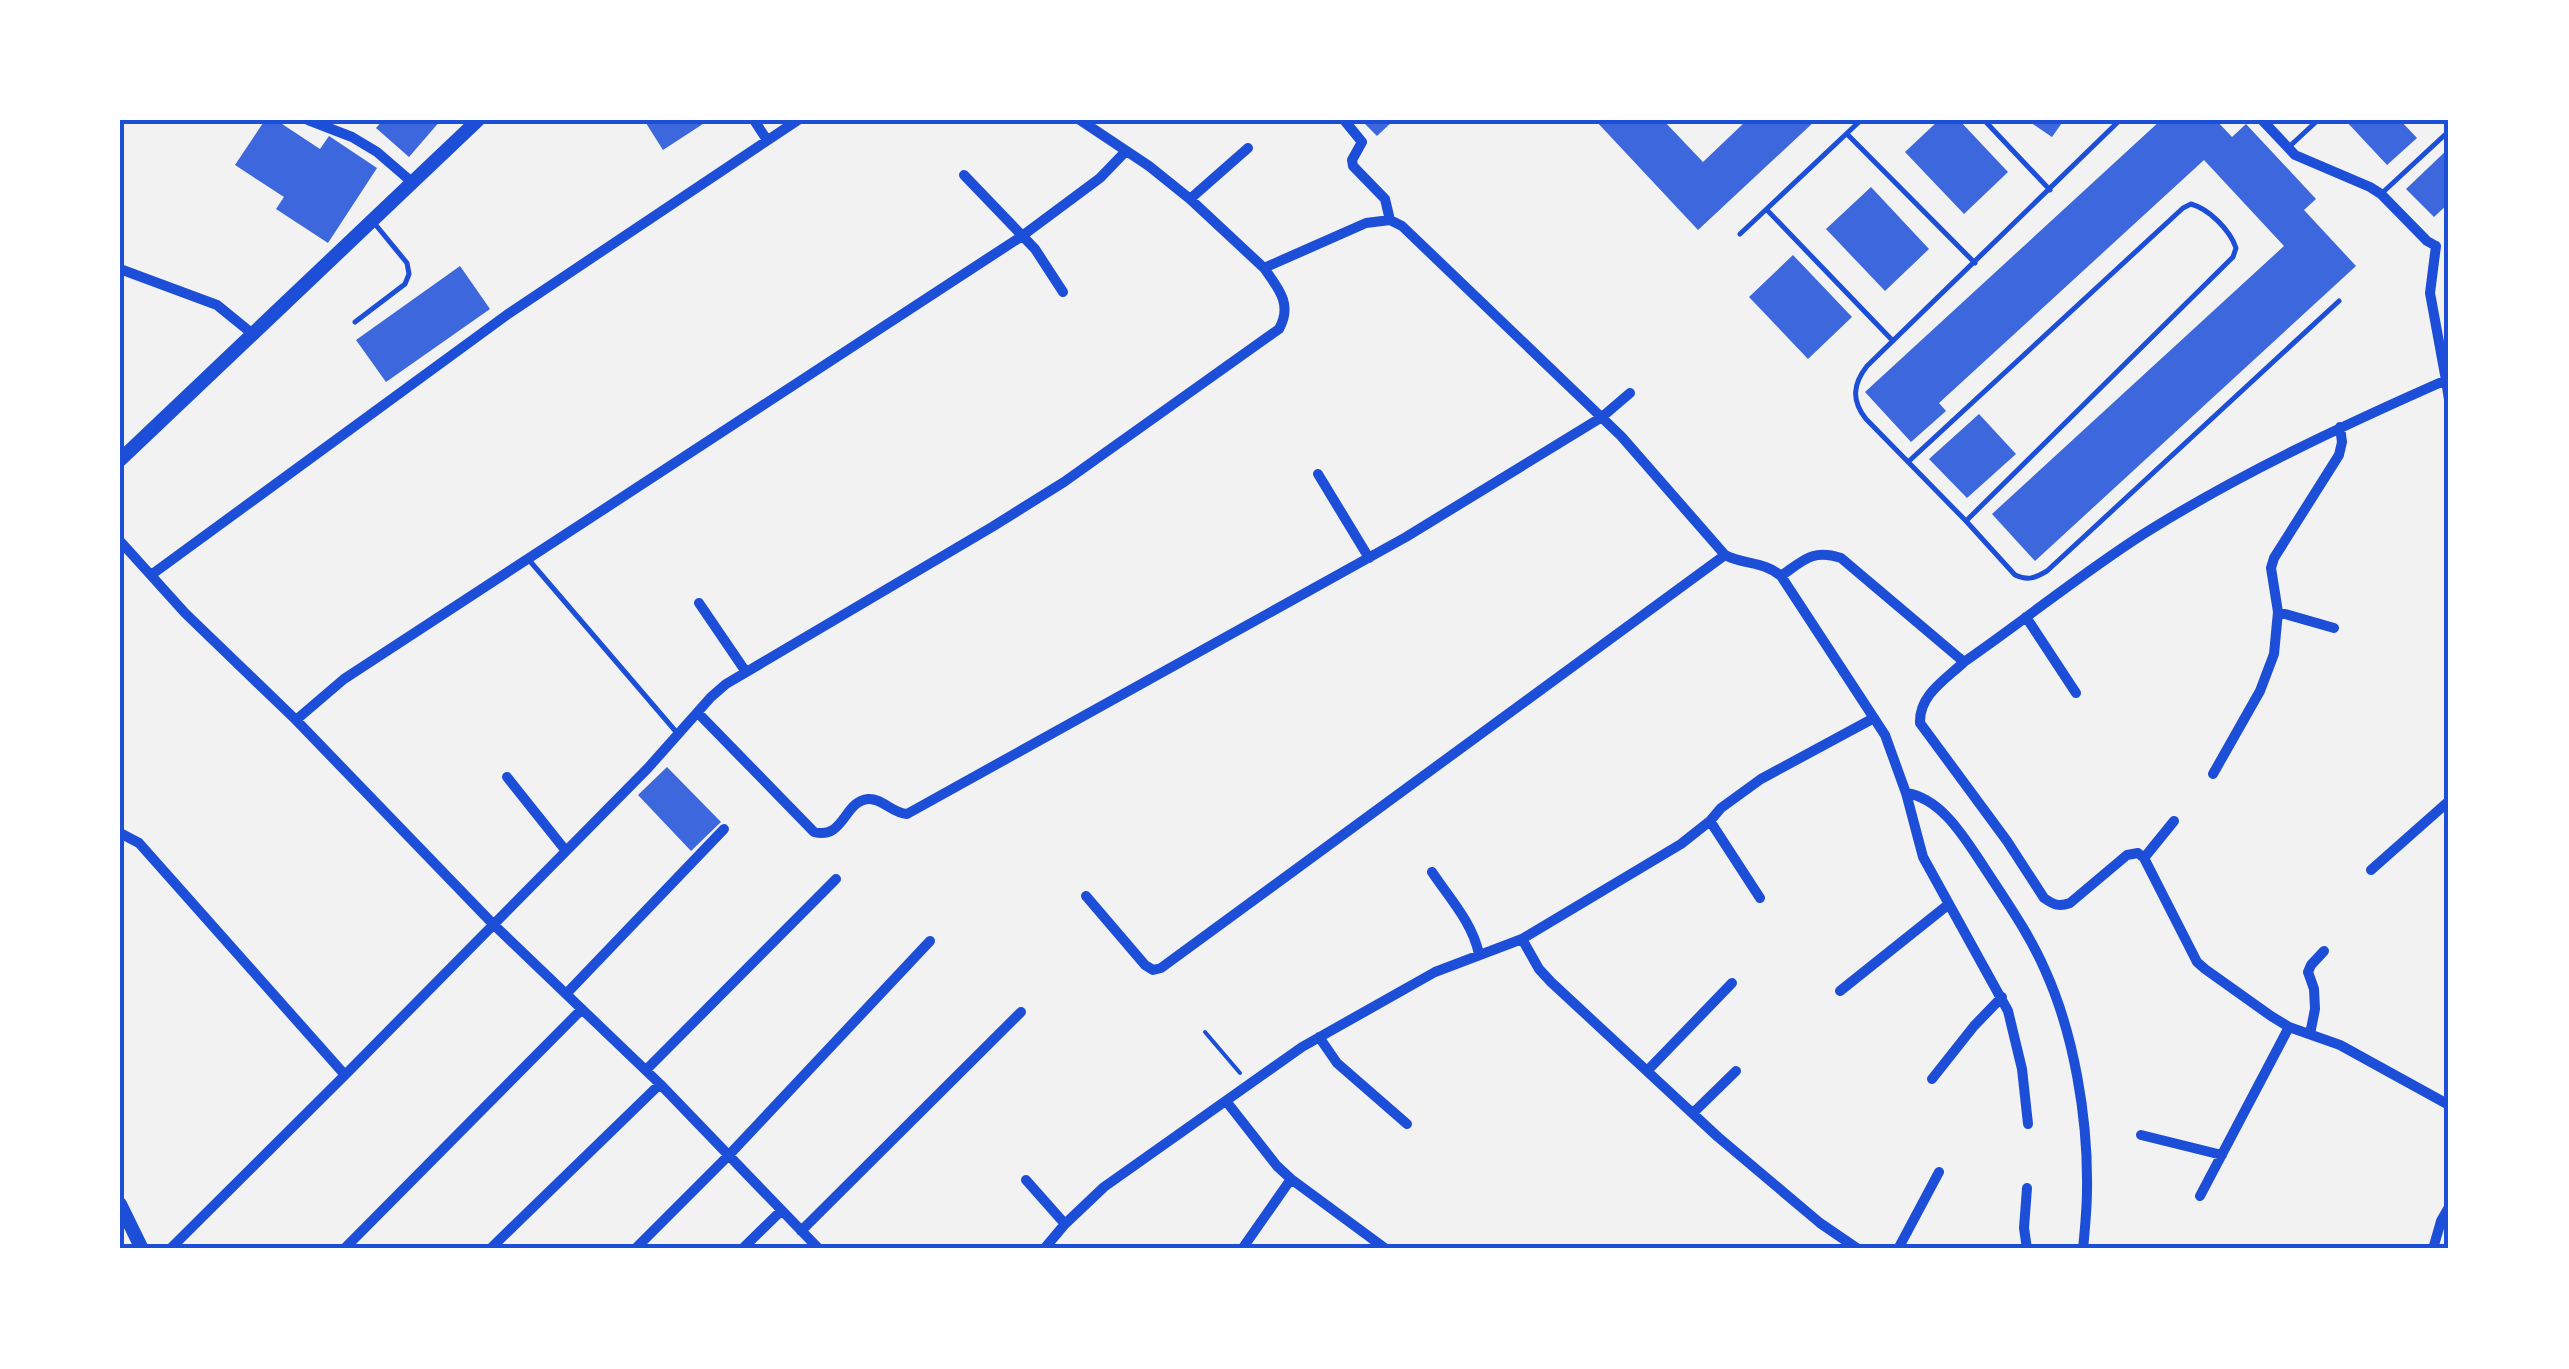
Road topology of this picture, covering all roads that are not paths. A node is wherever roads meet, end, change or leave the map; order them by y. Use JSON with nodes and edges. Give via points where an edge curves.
{"nodes":[{"id":1,"x":308,"y":120,"type":"edge"},
{"id":2,"x":478,"y":120,"type":"edge"},
{"id":3,"x":754,"y":120,"type":"edge"},
{"id":4,"x":798,"y":120,"type":"edge"},
{"id":5,"x":1080,"y":120,"type":"edge"},
{"id":6,"x":1344,"y":120,"type":"edge"},
{"id":7,"x":1861,"y":120,"type":"edge"},
{"id":8,"x":1984,"y":120,"type":"edge"},
{"id":9,"x":2120,"y":120,"type":"edge"},
{"id":10,"x":2262,"y":120,"type":"edge"},
{"id":11,"x":2318,"y":120,"type":"edge"},
{"id":12,"x":2449,"y":131,"type":"edge"},
{"id":13,"x":1846,"y":134,"type":"junction"},
{"id":14,"x":767,"y":140,"type":"junction"},
{"id":15,"x":1248,"y":148,"type":"dead end"},
{"id":16,"x":2288,"y":148,"type":"junction"},
{"id":17,"x":1126,"y":151,"type":"junction"},
{"id":18,"x":964,"y":175,"type":"dead end"},
{"id":19,"x":413,"y":182,"type":"junction"},
{"id":20,"x":2050,"y":190,"type":"junction"},
{"id":21,"x":2382,"y":194,"type":"junction"},
{"id":22,"x":1190,"y":199,"type":"junction"},
{"id":23,"x":1767,"y":210,"type":"junction"},
{"id":24,"x":1390,"y":220,"type":"junction"},
{"id":25,"x":374,"y":222,"type":"junction"},
{"id":26,"x":1740,"y":234,"type":"dead end"},
{"id":27,"x":1022,"y":236,"type":"junction"},
{"id":28,"x":2449,"y":244,"type":"edge"},
{"id":29,"x":2436,"y":246,"type":"junction"},
{"id":30,"x":1975,"y":262,"type":"junction"},
{"id":31,"x":1264,"y":268,"type":"junction"},
{"id":32,"x":120,"y":269,"type":"edge"},
{"id":33,"x":1064,"y":292,"type":"dead end"},
{"id":34,"x":2339,"y":301,"type":"dead end"},
{"id":35,"x":355,"y":322,"type":"dead end"},
{"id":36,"x":254,"y":335,"type":"junction"},
{"id":37,"x":1893,"y":341,"type":"junction"},
{"id":38,"x":2445,"y":355,"type":"edge"},
{"id":39,"x":2446,"y":380,"type":"junction"},
{"id":40,"x":1630,"y":393,"type":"dead end"},
{"id":41,"x":2449,"y":400,"type":"edge"},
{"id":42,"x":1602,"y":418,"type":"junction"},
{"id":43,"x":2340,"y":427,"type":"junction"},
{"id":44,"x":120,"y":460,"type":"edge"},
{"id":45,"x":1908,"y":462,"type":"junction"},
{"id":46,"x":1318,"y":474,"type":"dead end"},
{"id":47,"x":1966,"y":521,"type":"junction"},
{"id":48,"x":120,"y":542,"type":"edge"},
{"id":49,"x":1725,"y":555,"type":"junction"},
{"id":50,"x":528,"y":558,"type":"junction"},
{"id":51,"x":1369,"y":558,"type":"junction"},
{"id":52,"x":151,"y":576,"type":"junction"},
{"id":53,"x":1781,"y":576,"type":"junction"},
{"id":54,"x":700,"y":603,"type":"dead end"},
{"id":55,"x":2278,"y":612,"type":"junction"},
{"id":56,"x":2026,"y":617,"type":"junction"},
{"id":57,"x":2334,"y":628,"type":"dead end"},
{"id":58,"x":1964,"y":662,"type":"junction"},
{"id":59,"x":746,"y":672,"type":"junction"},
{"id":60,"x":2076,"y":693,"type":"dead end"},
{"id":61,"x":698,"y":713,"type":"junction"},
{"id":62,"x":1874,"y":718,"type":"junction"},
{"id":63,"x":296,"y":720,"type":"junction"},
{"id":64,"x":679,"y":735,"type":"junction"},
{"id":65,"x":2213,"y":774,"type":"dead end"},
{"id":66,"x":507,"y":777,"type":"dead end"},
{"id":67,"x":1906,"y":793,"type":"junction"},
{"id":68,"x":2449,"y":801,"type":"edge"},
{"id":69,"x":1710,"y":821,"type":"junction"},
{"id":70,"x":2174,"y":822,"type":"dead end"},
{"id":71,"x":724,"y":830,"type":"dead end"},
{"id":72,"x":120,"y":833,"type":"edge"},
{"id":73,"x":566,"y":851,"type":"junction"},
{"id":74,"x":2144,"y":858,"type":"junction"},
{"id":75,"x":2371,"y":870,"type":"dead end"},
{"id":76,"x":1432,"y":872,"type":"dead end"},
{"id":77,"x":836,"y":879,"type":"dead end"},
{"id":78,"x":1086,"y":896,"type":"dead end"},
{"id":79,"x":1760,"y":898,"type":"dead end"},
{"id":80,"x":1949,"y":904,"type":"junction"},
{"id":81,"x":493,"y":924,"type":"junction"},
{"id":82,"x":1522,"y":939,"type":"junction"},
{"id":83,"x":930,"y":941,"type":"dead end"},
{"id":84,"x":2324,"y":951,"type":"dead end"},
{"id":85,"x":1479,"y":954,"type":"junction"},
{"id":86,"x":1732,"y":983,"type":"dead end"},
{"id":87,"x":1840,"y":991,"type":"dead end"},
{"id":88,"x":566,"y":994,"type":"junction"},
{"id":89,"x":2002,"y":997,"type":"junction"},
{"id":90,"x":582,"y":1009,"type":"junction"},
{"id":91,"x":1022,"y":1012,"type":"dead end"},
{"id":92,"x":2289,"y":1027,"type":"junction"},
{"id":93,"x":2310,"y":1034,"type":"junction"},
{"id":94,"x":1319,"y":1038,"type":"junction"},
{"id":95,"x":646,"y":1070,"type":"junction"},
{"id":96,"x":1648,"y":1070,"type":"junction"},
{"id":97,"x":1736,"y":1071,"type":"dead end"},
{"id":98,"x":345,"y":1076,"type":"junction"},
{"id":99,"x":1932,"y":1079,"type":"dead end"},
{"id":100,"x":660,"y":1084,"type":"junction"},
{"id":101,"x":1226,"y":1101,"type":"junction"},
{"id":102,"x":2449,"y":1104,"type":"edge"},
{"id":103,"x":1693,"y":1113,"type":"junction"},
{"id":104,"x":1408,"y":1124,"type":"dead end"},
{"id":105,"x":2028,"y":1124,"type":"dead end"},
{"id":106,"x":2141,"y":1135,"type":"dead end"},
{"id":107,"x":2222,"y":1154,"type":"junction"},
{"id":108,"x":729,"y":1155,"type":"junction"},
{"id":109,"x":1939,"y":1172,"type":"dead end"},
{"id":110,"x":1026,"y":1180,"type":"dead end"},
{"id":111,"x":1291,"y":1180,"type":"junction"},
{"id":112,"x":2027,"y":1188,"type":"dead end"},
{"id":113,"x":2200,"y":1196,"type":"dead end"},
{"id":114,"x":120,"y":1204,"type":"edge"},
{"id":115,"x":2449,"y":1206,"type":"edge"},
{"id":116,"x":781,"y":1211,"type":"junction"},
{"id":117,"x":1065,"y":1224,"type":"junction"},
{"id":118,"x":801,"y":1231,"type":"junction"},
{"id":119,"x":1381,"y":1247,"type":"edge"},
{"id":120,"x":142,"y":1249,"type":"edge"},
{"id":121,"x":170,"y":1249,"type":"edge"},
{"id":122,"x":344,"y":1249,"type":"edge"},
{"id":123,"x":490,"y":1249,"type":"edge"},
{"id":124,"x":635,"y":1249,"type":"edge"},
{"id":125,"x":742,"y":1249,"type":"edge"},
{"id":126,"x":819,"y":1249,"type":"edge"},
{"id":127,"x":1044,"y":1249,"type":"edge"},
{"id":128,"x":1242,"y":1249,"type":"edge"},
{"id":129,"x":1858,"y":1249,"type":"edge"},
{"id":130,"x":1898,"y":1249,"type":"edge"},
{"id":131,"x":2028,"y":1249,"type":"edge"},
{"id":132,"x":2083,"y":1249,"type":"edge"},
{"id":133,"x":2433,"y":1249,"type":"edge"}],
"edges":[{"from":1,"to":19,"type":"street","via":[[352,137]]},
{"from":2,"to":19,"type":"street"},
{"from":3,"to":14,"type":"street"},
{"from":4,"to":14,"type":"street"},
{"from":5,"to":17,"type":"street"},
{"from":6,"to":24,"type":"street","via":[[1362,142],[1353,166],[1385,199]]},
{"from":7,"to":13,"type":"lane"},
{"from":8,"to":20,"type":"lane"},
{"from":9,"to":20,"type":"lane"},
{"from":10,"to":16,"type":"street"},
{"from":11,"to":16,"type":"lane"},
{"from":12,"to":21,"type":"lane"},
{"from":13,"to":23,"type":"lane"},
{"from":13,"to":30,"type":"lane"},
{"from":14,"to":52,"type":"street","via":[[508,314]]},
{"from":15,"to":22,"type":"street"},
{"from":16,"to":21,"type":"street"},
{"from":17,"to":22,"type":"street"},
{"from":17,"to":27,"type":"street"},
{"from":18,"to":27,"type":"street"},
{"from":19,"to":25,"type":"street"},
{"from":20,"to":30,"type":"lane"},
{"from":21,"to":29,"type":"street"},
{"from":22,"to":31,"type":"street"},
{"from":23,"to":26,"type":"lane"},
{"from":23,"to":37,"type":"lane"},
{"from":24,"to":31,"type":"street","via":[[1366,223]]},
{"from":24,"to":42,"type":"street"},
{"from":25,"to":35,"type":"lane","via":[[409,274]]},
{"from":25,"to":36,"type":"street"},
{"from":27,"to":33,"type":"street"},
{"from":27,"to":50,"type":"street"},
{"from":28,"to":29,"type":"street"},
{"from":29,"to":38,"type":"street","via":[[2430,293]]},
{"from":30,"to":37,"type":"lane"},
{"from":31,"to":59,"type":"street","via":[[1286,306],[1279,329],[1064,482]]},
{"from":32,"to":36,"type":"street","via":[[217,305]]},
{"from":34,"to":47,"type":"lane","via":[[2047,571],[2025,580],[2015,576]]},
{"from":36,"to":44,"type":"street"},
{"from":37,"to":45,"type":"lane","via":[[1866,366],[1855,398]]},
{"from":38,"to":39,"type":"street"},
{"from":39,"to":41,"type":"street"},
{"from":39,"to":43,"type":"street"},
{"from":40,"to":42,"type":"street"},
{"from":42,"to":49,"type":"street"},
{"from":42,"to":51,"type":"street"},
{"from":43,"to":55,"type":"street","via":[[2339,455],[2274,558]]},
{"from":43,"to":56,"type":"street","via":[[2150,531]]},
{"from":45,"to":47,"type":"lane"},
{"from":45,"to":47,"type":"lane","via":[[2183,208],[2203,208],[2233,238],[2233,257]]},
{"from":46,"to":51,"type":"street"},
{"from":48,"to":52,"type":"street"},
{"from":49,"to":53,"type":"street"},
{"from":49,"to":78,"type":"street","via":[[1161,968],[1145,966]]},
{"from":50,"to":63,"type":"street","via":[[344,679]]},
{"from":50,"to":64,"type":"lane"},
{"from":51,"to":61,"type":"street","via":[[916,810],[898,814],[868,799],[824,834],[814,832]]},
{"from":52,"to":63,"type":"street"},
{"from":53,"to":58,"type":"street","via":[[1813,555],[1841,558]]},
{"from":53,"to":62,"type":"street"},
{"from":54,"to":59,"type":"street"},
{"from":55,"to":57,"type":"street"},
{"from":55,"to":65,"type":"street","via":[[2266,677]]},
{"from":56,"to":58,"type":"street"},
{"from":56,"to":60,"type":"street"},
{"from":58,"to":74,"type":"street","via":[[1926,698],[1920,723],[2044,898],[2070,904],[2127,855]]},
{"from":59,"to":61,"type":"street"},
{"from":61,"to":64,"type":"street"},
{"from":62,"to":67,"type":"street"},
{"from":62,"to":69,"type":"street","via":[[1760,779]]},
{"from":63,"to":81,"type":"street"},
{"from":64,"to":73,"type":"street"},
{"from":66,"to":73,"type":"street"},
{"from":67,"to":80,"type":"street","via":[[1922,856]]},
{"from":67,"to":132,"type":"street","via":[[1958,827],[2045,969],[2073,1059],[2084,1124]]},
{"from":68,"to":75,"type":"street"},
{"from":69,"to":79,"type":"street"},
{"from":69,"to":82,"type":"street"},
{"from":70,"to":74,"type":"street"},
{"from":71,"to":88,"type":"street"},
{"from":72,"to":98,"type":"street","via":[[139,843]]},
{"from":73,"to":81,"type":"street"},
{"from":74,"to":92,"type":"street","via":[[2197,962]]},
{"from":76,"to":85,"type":"street","via":[[1475,935]]},
{"from":77,"to":95,"type":"street"},
{"from":80,"to":87,"type":"street"},
{"from":80,"to":89,"type":"street"},
{"from":81,"to":88,"type":"street"},
{"from":81,"to":98,"type":"street"},
{"from":82,"to":85,"type":"street"},
{"from":82,"to":96,"type":"street","via":[[1538,969]]},
{"from":83,"to":108,"type":"street"},
{"from":84,"to":93,"type":"street","via":[[2308,972],[2315,1009]]},
{"from":85,"to":94,"type":"street"},
{"from":86,"to":96,"type":"street"},
{"from":88,"to":90,"type":"street"},
{"from":89,"to":99,"type":"street"},
{"from":89,"to":105,"type":"street","via":[[2014,1029]]},
{"from":90,"to":95,"type":"street"},
{"from":90,"to":122,"type":"street"},
{"from":91,"to":118,"type":"street"},
{"from":92,"to":93,"type":"street"},
{"from":92,"to":107,"type":"street"},
{"from":93,"to":102,"type":"street"},
{"from":94,"to":101,"type":"street"},
{"from":94,"to":104,"type":"street","via":[[1337,1063]]},
{"from":95,"to":100,"type":"street"},
{"from":96,"to":103,"type":"street"},
{"from":97,"to":103,"type":"street"},
{"from":98,"to":121,"type":"street"},
{"from":100,"to":108,"type":"street"},
{"from":100,"to":123,"type":"street"},
{"from":101,"to":111,"type":"street"},
{"from":101,"to":117,"type":"street","via":[[1126,1171]]},
{"from":103,"to":129,"type":"street"},
{"from":106,"to":107,"type":"street"},
{"from":107,"to":113,"type":"street"},
{"from":108,"to":116,"type":"street"},
{"from":108,"to":124,"type":"street"},
{"from":109,"to":130,"type":"street"},
{"from":110,"to":117,"type":"street"},
{"from":111,"to":119,"type":"street"},
{"from":111,"to":128,"type":"street"},
{"from":112,"to":131,"type":"street"},
{"from":114,"to":120,"type":"street"},
{"from":115,"to":133,"type":"street"},
{"from":116,"to":118,"type":"street"},
{"from":116,"to":125,"type":"street"},
{"from":117,"to":127,"type":"street"},
{"from":118,"to":126,"type":"street"}]}
